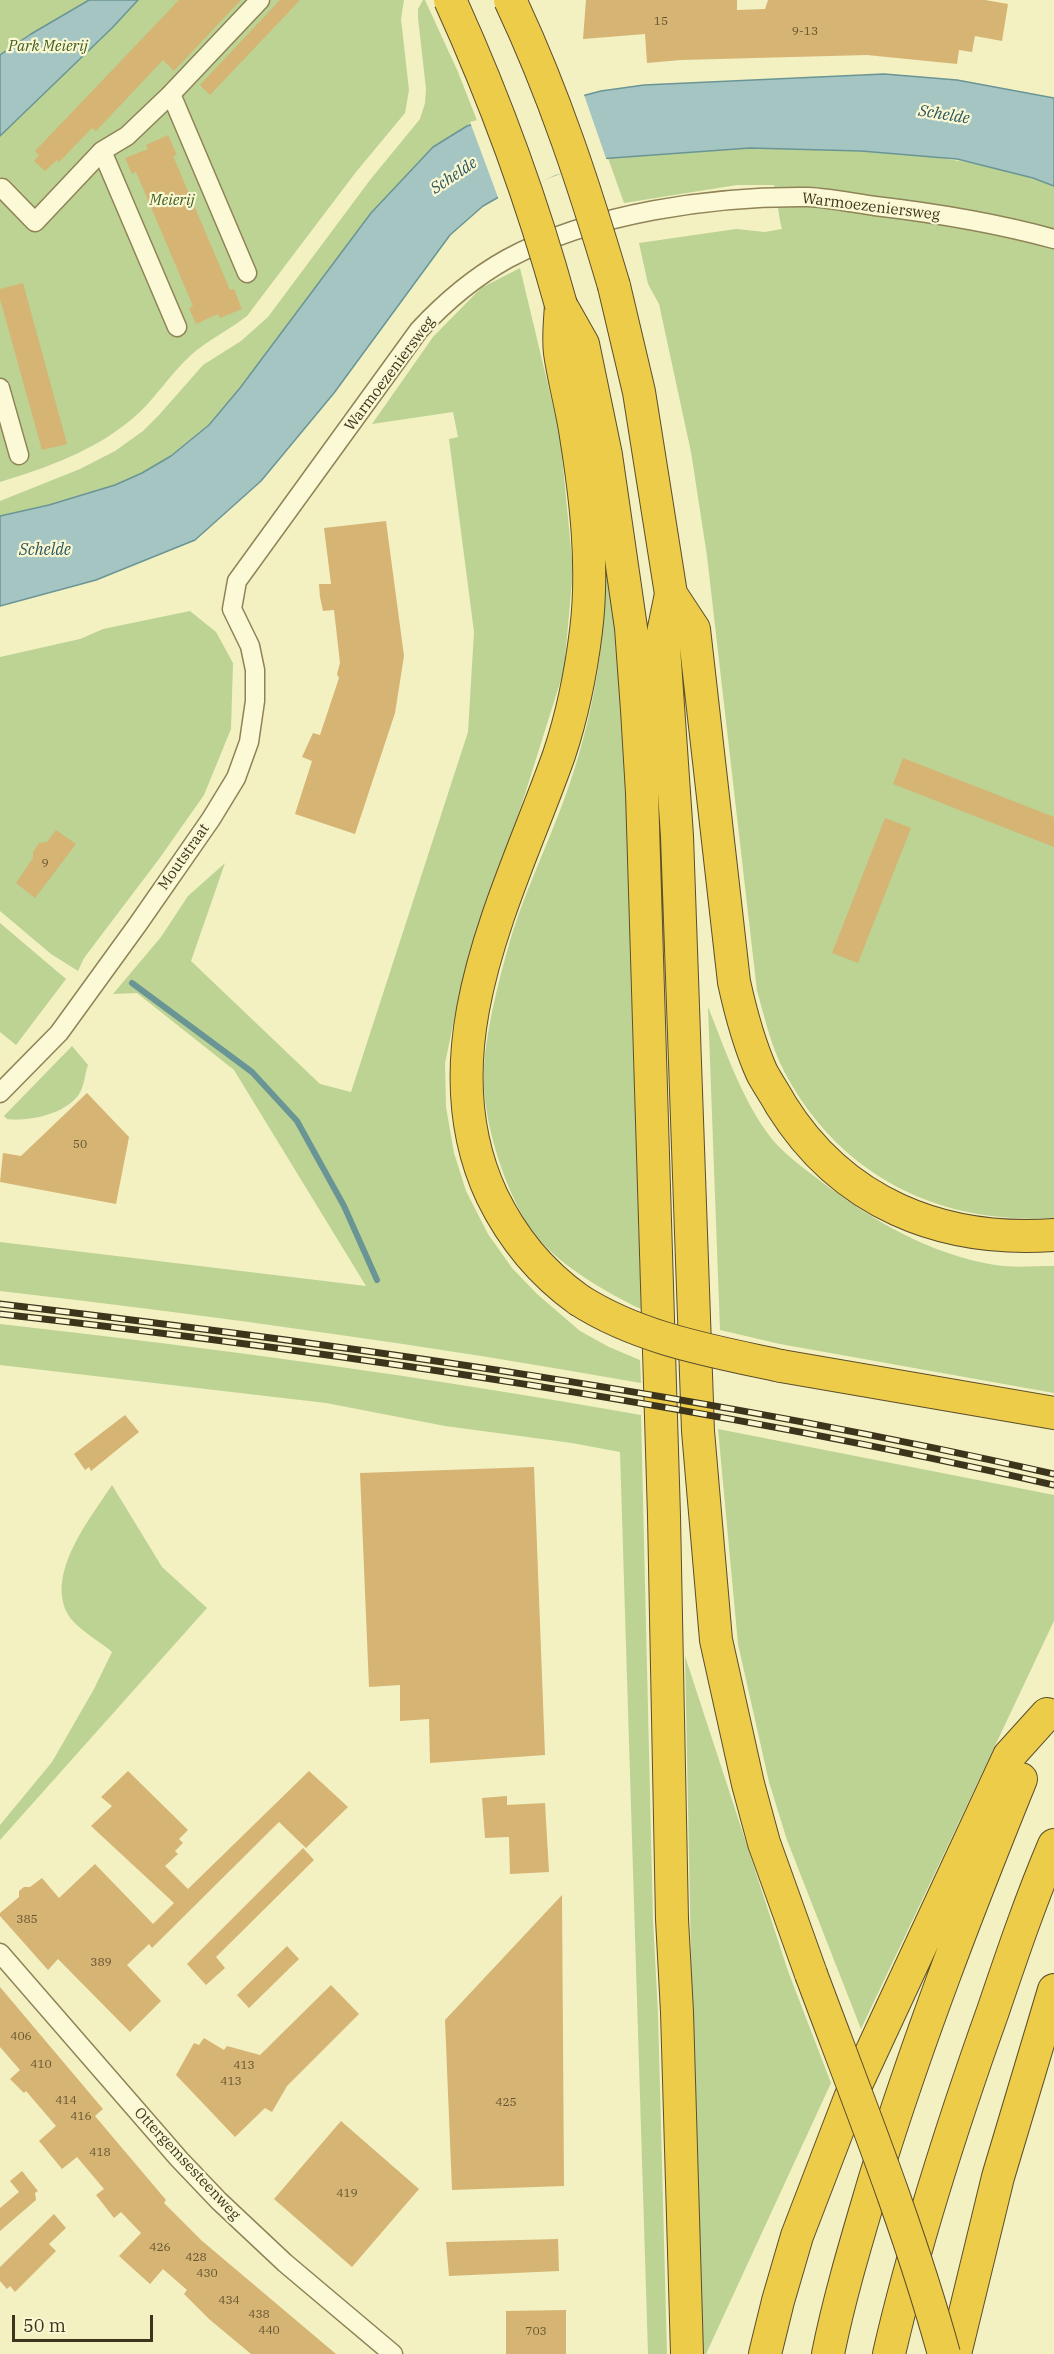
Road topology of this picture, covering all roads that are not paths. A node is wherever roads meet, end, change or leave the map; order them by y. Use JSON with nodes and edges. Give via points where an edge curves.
{"nodes":[{"id":1,"x":260,"y":0,"type":"edge"},
{"id":2,"x":450,"y":0,"type":"edge"},
{"id":3,"x":510,"y":0,"type":"edge"},
{"id":4,"x":171,"y":94,"type":"junction"},
{"id":5,"x":102,"y":151,"type":"junction"},
{"id":6,"x":3,"y":183,"type":"edge"},
{"id":7,"x":1054,"y":239,"type":"edge"},
{"id":8,"x":247,"y":273,"type":"dead end"},
{"id":9,"x":561,"y":304,"type":"junction"},
{"id":10,"x":177,"y":327,"type":"dead end"},
{"id":11,"x":0,"y":388,"type":"edge"},
{"id":12,"x":19,"y":454,"type":"dead end"},
{"id":13,"x":237,"y":581,"type":"joint"},
{"id":14,"x":671,"y":594,"type":"junction"},
{"id":15,"x":0,"y":1093,"type":"edge"},
{"id":16,"x":1054,"y":1235,"type":"edge"},
{"id":17,"x":1054,"y":1413,"type":"edge"},
{"id":18,"x":1051,"y":1706,"type":"edge"},
{"id":19,"x":1054,"y":1845,"type":"edge"},
{"id":20,"x":0,"y":1953,"type":"edge"},
{"id":21,"x":1054,"y":1990,"type":"edge"},
{"id":22,"x":393,"y":2354,"type":"edge"},
{"id":23,"x":687,"y":2354,"type":"edge"},
{"id":24,"x":765,"y":2354,"type":"edge"},
{"id":25,"x":828,"y":2354,"type":"edge"},
{"id":26,"x":889,"y":2354,"type":"edge"},
{"id":27,"x":944,"y":2354,"type":"edge"},
{"id":28,"x":955,"y":2354,"type":"edge"}],
"edges":[{"from":1,"to":4,"type":"street"},
{"from":2,"to":9,"type":"highway","bridge":true,"via":[[530,200]]},
{"from":3,"to":14,"type":"highway","bridge":true,"via":[[558,110],[614,286],[639,392]]},
{"from":4,"to":5,"type":"street","via":[[127,136]]},
{"from":4,"to":8,"type":"street"},
{"from":5,"to":6,"type":"street","via":[[35,222]]},
{"from":5,"to":10,"type":"street"},
{"from":7,"to":13,"type":"street","name":"Warmoezeniersweg","via":[[922,212],[809,197],[668,208],[615,219],[553,239],[508,259],[443,304],[419,330]]},
{"from":9,"to":17,"type":"highway","bridge":true,"via":[[560,351],[576,438],[586,531],[587,629],[560,752],[485,952],[469,1033],[466,1072],[472,1138],[498,1209],[528,1255],[554,1282],[608,1316],[665,1339],[781,1366]]},
{"from":9,"to":23,"type":"highway","via":[[583,344],[606,455],[631,628],[637,710],[654,1169]]},
{"from":11,"to":12,"type":"street"},
{"from":13,"to":15,"type":"street","name":"Moutstraat","via":[[232,609],[250,646],[255,701],[249,742],[236,778],[59,1033]]},
{"from":14,"to":16,"type":"highway","via":[[693,629],[734,982],[745,1030],[763,1075],[791,1121],[818,1154],[846,1179],[893,1209],[936,1225],[984,1235]]},
{"from":14,"to":27,"type":"highway","bridge":true,"via":[[663,633],[677,836],[698,1431],[716,1640],[764,1843],[894,2196]]},
{"from":18,"to":24,"type":"highway","via":[[1009,1756],[850,2098],[797,2236]]},
{"from":18,"to":25,"type":"highway","via":[[973,1897],[899,2099],[856,2239]]},
{"from":19,"to":26,"type":"highway","via":[[1038,1881],[939,2170]]},
{"from":20,"to":22,"type":"street","name":"Ottergemsesteenweg","via":[[219,2201]]},
{"from":21,"to":28,"type":"highway","via":[[998,2177]]}]}
